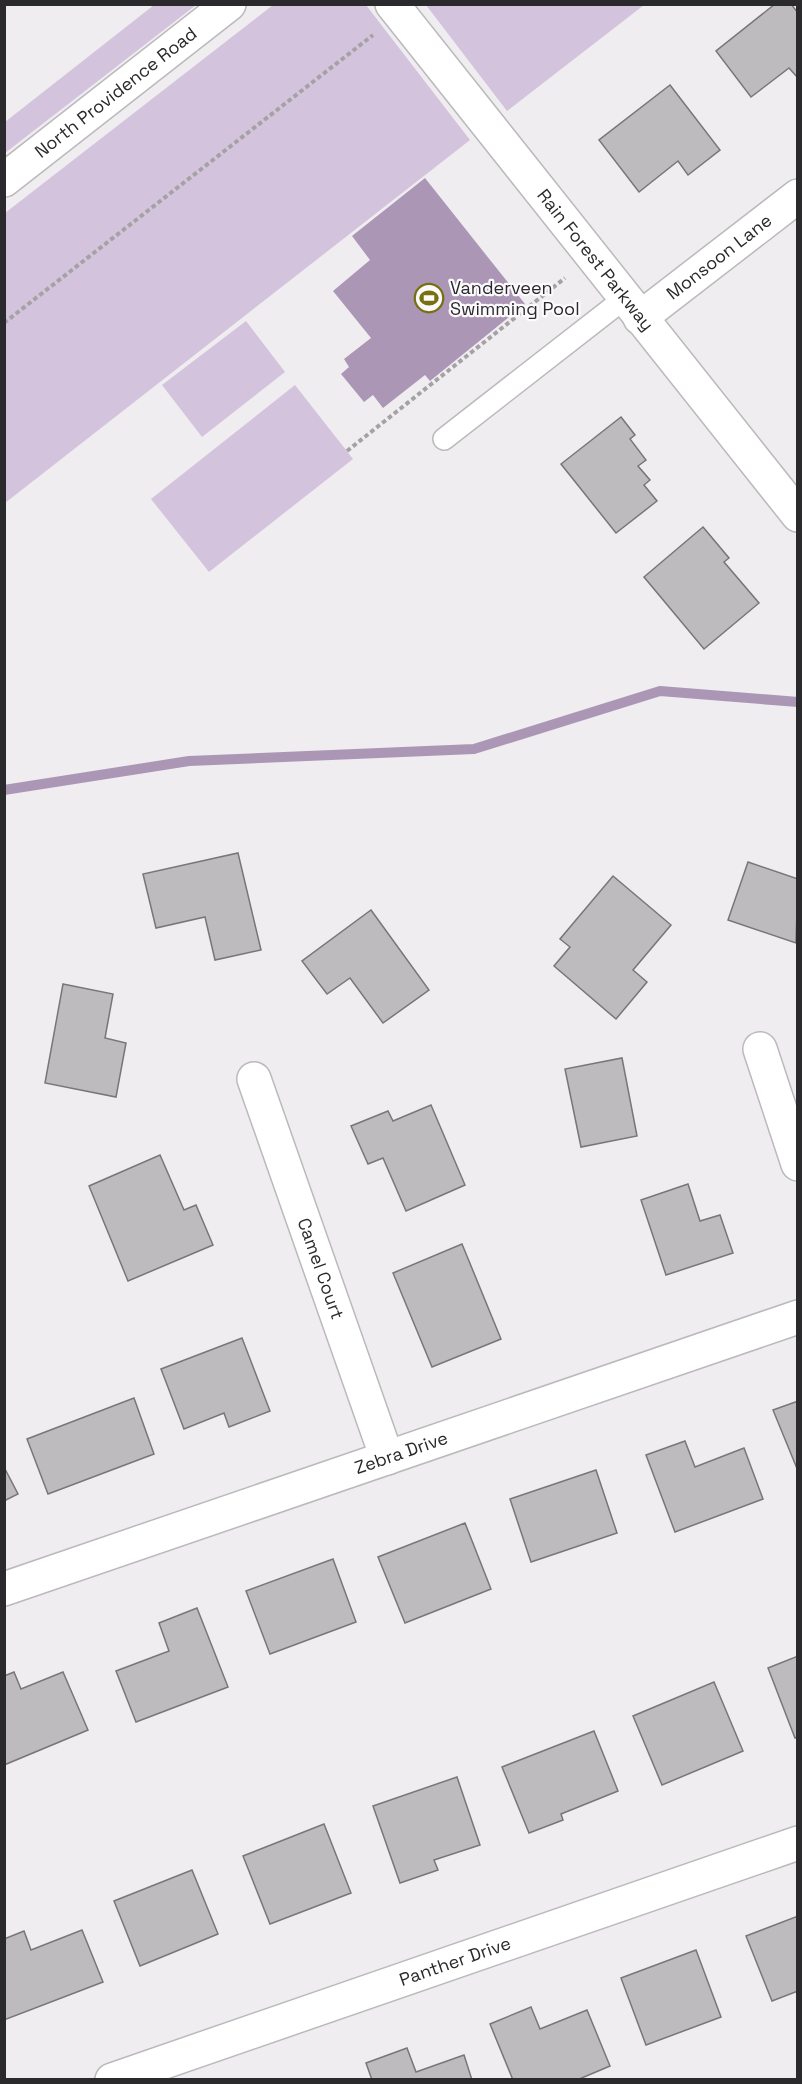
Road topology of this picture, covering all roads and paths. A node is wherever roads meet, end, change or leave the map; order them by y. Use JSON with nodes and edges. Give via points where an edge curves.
{"nodes":[{"id":1,"x":229,"y":4,"type":"edge"},
{"id":2,"x":392,"y":4,"type":"edge"},
{"id":3,"x":373,"y":35,"type":"dead end"},
{"id":4,"x":4,"y":180,"type":"edge"},
{"id":5,"x":798,"y":196,"type":"edge"},
{"id":6,"x":566,"y":278,"type":"dead end"},
{"id":7,"x":633,"y":308,"type":"junction"},
{"id":8,"x":4,"y":323,"type":"edge"},
{"id":9,"x":444,"y":439,"type":"dead end"},
{"id":10,"x":347,"y":452,"type":"dead end"},
{"id":11,"x":798,"y":515,"type":"edge"},
{"id":12,"x":760,"y":1049,"type":"dead end"},
{"id":13,"x":254,"y":1079,"type":"dead end"},
{"id":14,"x":798,"y":1164,"type":"edge"},
{"id":15,"x":798,"y":1317,"type":"edge"},
{"id":16,"x":387,"y":1458,"type":"junction"},
{"id":17,"x":4,"y":1589,"type":"edge"},
{"id":18,"x":798,"y":1843,"type":"edge"},
{"id":19,"x":112,"y":2079,"type":"edge"}],
"edges":[{"from":1,"to":4,"type":"street","name":"North Providence Road"},
{"from":2,"to":7,"type":"street","name":"Rain Forest Parkway"},
{"from":3,"to":8,"type":"path"},
{"from":5,"to":7,"type":"street","name":"Monsoon Lane"},
{"from":6,"to":10,"type":"path"},
{"from":7,"to":9,"type":"lane"},
{"from":7,"to":11,"type":"street","name":"Rain Forest Parkway"},
{"from":12,"to":14,"type":"street"},
{"from":13,"to":16,"type":"street","name":"Camel Court"},
{"from":15,"to":16,"type":"street","name":"Zebra Drive"},
{"from":16,"to":17,"type":"street","name":"Zebra Drive"},
{"from":18,"to":19,"type":"street","name":"Panther Drive"}]}
